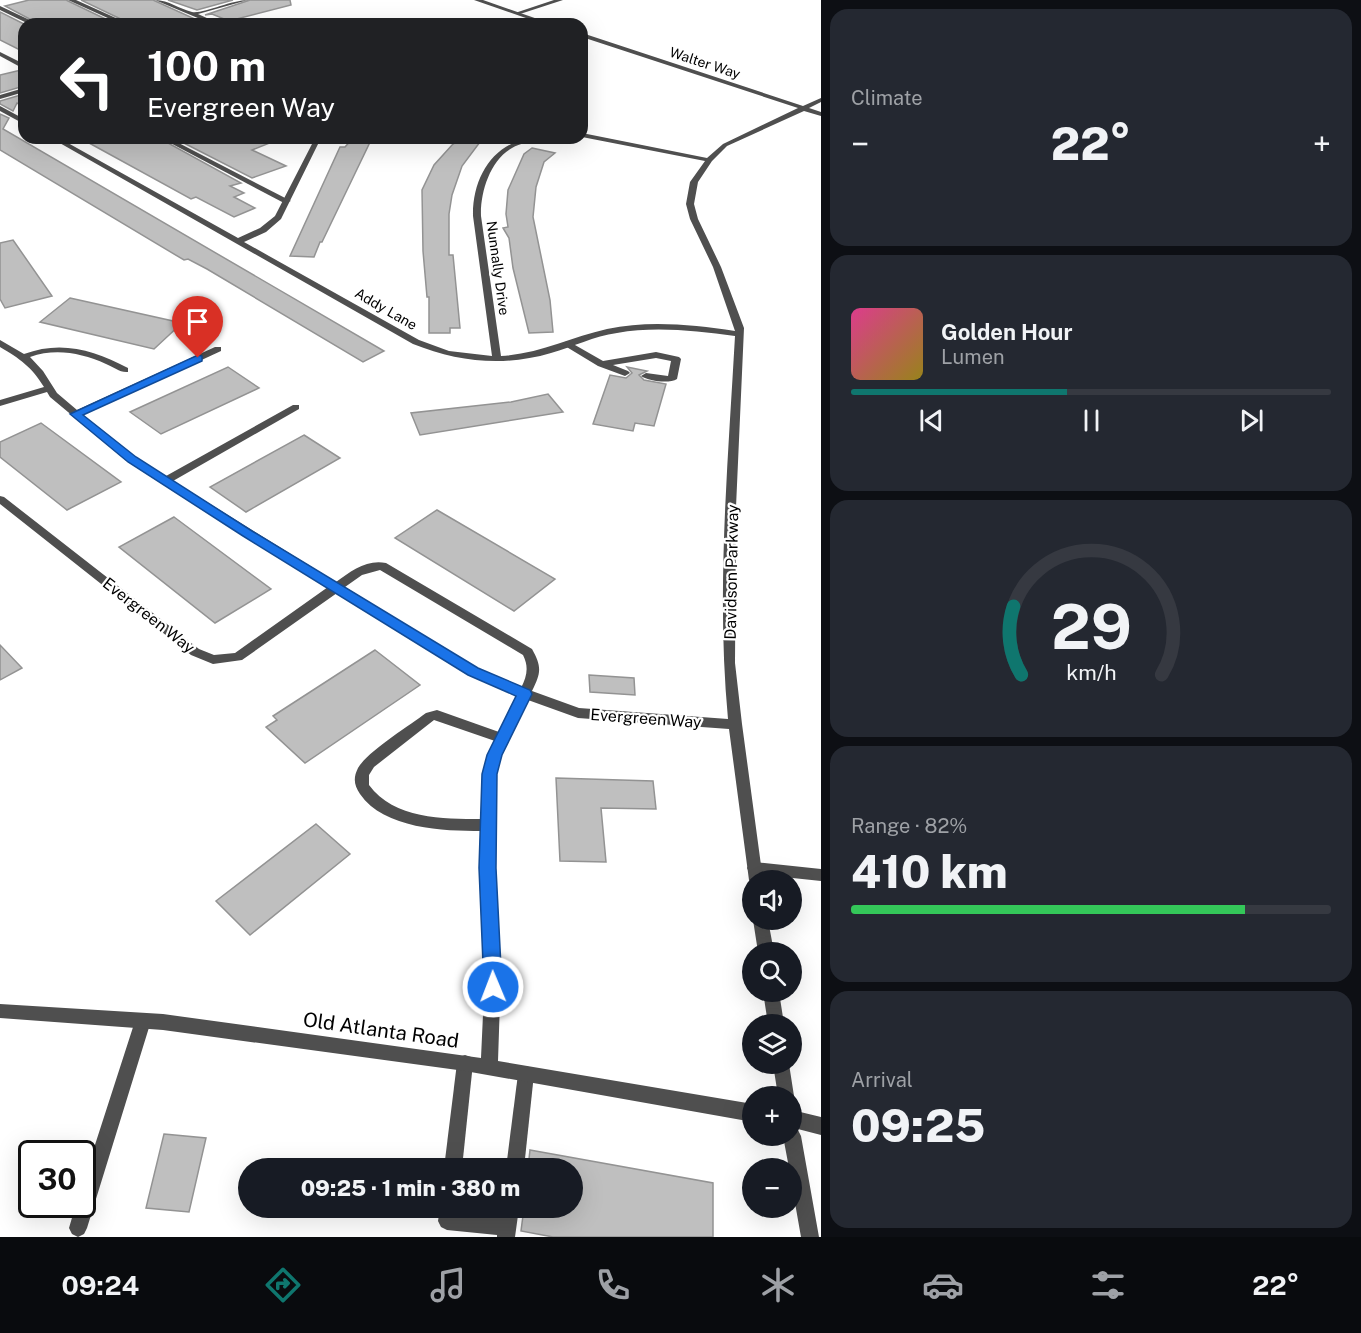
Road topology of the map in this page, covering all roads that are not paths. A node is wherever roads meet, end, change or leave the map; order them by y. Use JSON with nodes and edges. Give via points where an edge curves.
{"nodes":[{"id":1,"x":71,"y":0,"type":"edge"},
{"id":2,"x":158,"y":0,"type":"edge"},
{"id":3,"x":245,"y":0,"type":"edge"},
{"id":4,"x":477,"y":0,"type":"edge"},
{"id":5,"x":560,"y":0,"type":"edge"},
{"id":6,"x":0,"y":8,"type":"edge"},
{"id":7,"x":193,"y":14,"type":"junction"},
{"id":8,"x":518,"y":14,"type":"junction"},
{"id":9,"x":21,"y":18,"type":"edge"},
{"id":10,"x":112,"y":18,"type":"edge"},
{"id":11,"x":203,"y":18,"type":"edge"},
{"id":12,"x":530,"y":18,"type":"edge"},
{"id":13,"x":588,"y":37,"type":"edge"},
{"id":14,"x":0,"y":54,"type":"edge"},
{"id":15,"x":18,"y":64,"type":"edge"},
{"id":16,"x":18,"y":92,"type":"edge"},
{"id":17,"x":0,"y":97,"type":"edge"},
{"id":18,"x":821,"y":100,"type":"edge"},
{"id":19,"x":0,"y":108,"type":"edge"},
{"id":20,"x":803,"y":108,"type":"junction"},
{"id":21,"x":821,"y":114,"type":"edge"},
{"id":22,"x":18,"y":118,"type":"edge"},
{"id":23,"x":588,"y":136,"type":"edge"},
{"id":24,"x":65,"y":144,"type":"edge"},
{"id":25,"x":176,"y":144,"type":"edge"},
{"id":26,"x":315,"y":144,"type":"edge"},
{"id":27,"x":515,"y":144,"type":"edge"},
{"id":28,"x":709,"y":160,"type":"junction"},
{"id":29,"x":287,"y":201,"type":"junction"},
{"id":30,"x":238,"y":241,"type":"junction"},
{"id":31,"x":740,"y":334,"type":"junction"},
{"id":32,"x":0,"y":343,"type":"edge"},
{"id":33,"x":568,"y":344,"type":"junction"},
{"id":34,"x":218,"y":349,"type":"dead end"},
{"id":35,"x":23,"y":357,"type":"junction"},
{"id":36,"x":497,"y":359,"type":"junction"},
{"id":37,"x":601,"y":364,"type":"junction"},
{"id":38,"x":125,"y":370,"type":"dead end"},
{"id":39,"x":625,"y":373,"type":"dead end"},
{"id":40,"x":646,"y":376,"type":"dead end"},
{"id":41,"x":48,"y":389,"type":"junction"},
{"id":42,"x":0,"y":403,"type":"edge"},
{"id":43,"x":296,"y":408,"type":"dead end"},
{"id":44,"x":76,"y":414,"type":"junction"},
{"id":45,"x":165,"y":482,"type":"junction"},
{"id":46,"x":0,"y":499,"type":"edge"},
{"id":47,"x":337,"y":588,"type":"junction"},
{"id":48,"x":525,"y":694,"type":"junction"},
{"id":49,"x":735,"y":724,"type":"junction"},
{"id":50,"x":503,"y":739,"type":"junction"},
{"id":51,"x":488,"y":825,"type":"junction"},
{"id":52,"x":754,"y":870,"type":"edge"},
{"id":53,"x":802,"y":875,"type":"edge"},
{"id":54,"x":821,"y":875,"type":"edge"},
{"id":55,"x":0,"y":1011,"type":"edge"},
{"id":56,"x":143,"y":1021,"type":"junction"},
{"id":57,"x":465,"y":1063,"type":"junction"},
{"id":58,"x":489,"y":1067,"type":"junction"},
{"id":59,"x":526,"y":1074,"type":"junction"},
{"id":60,"x":742,"y":1111,"type":"edge"},
{"id":61,"x":802,"y":1121,"type":"edge"},
{"id":62,"x":821,"y":1126,"type":"edge"},
{"id":63,"x":794,"y":1146,"type":"edge"},
{"id":64,"x":454,"y":1158,"type":"edge"},
{"id":65,"x":516,"y":1158,"type":"edge"},
{"id":66,"x":447,"y":1218,"type":"edge"},
{"id":67,"x":78,"y":1228,"type":"dead end"},
{"id":68,"x":507,"y":1232,"type":"edge"},
{"id":69,"x":810,"y":1237,"type":"edge"}],
"edges":[{"from":1,"to":10,"type":"street"},
{"from":2,"to":7,"type":"street"},
{"from":3,"to":7,"type":"street"},
{"from":4,"to":8,"type":"street"},
{"from":5,"to":8,"type":"street"},
{"from":6,"to":9,"type":"street"},
{"from":7,"to":11,"type":"street"},
{"from":8,"to":12,"type":"street"},
{"from":13,"to":20,"type":"street","name":"Walter Way"},
{"from":14,"to":15,"type":"street"},
{"from":16,"to":17,"type":"street"},
{"from":18,"to":20,"type":"street","name":"Davidson Parkway"},
{"from":19,"to":22,"type":"street"},
{"from":20,"to":21,"type":"street","name":"Walter Way"},
{"from":20,"to":28,"type":"street","name":"Davidson Parkway","via":[[725,145]]},
{"from":23,"to":28,"type":"street"},
{"from":24,"to":30,"type":"street","name":"Addy Lane"},
{"from":25,"to":29,"type":"street"},
{"from":26,"to":29,"type":"street"},
{"from":27,"to":36,"type":"street","name":"Nunnally Drive","via":[[496,155],[477,201]]},
{"from":28,"to":31,"type":"street","name":"Davidson Parkway","via":[[694,182],[690,204]]},
{"from":29,"to":30,"type":"street","via":[[271,224]]},
{"from":30,"to":36,"type":"street","name":"Addy Lane","via":[[416,342],[448,353]]},
{"from":31,"to":33,"type":"street","name":"Addy Lane","via":[[685,327],[642,327]]},
{"from":31,"to":49,"type":"street","name":"Davidson Parkway","via":[[731,507],[729,663]]},
{"from":32,"to":35,"type":"street","name":"Evergreen Way"},
{"from":33,"to":36,"type":"street","name":"Addy Lane","via":[[534,355]]},
{"from":33,"to":37,"type":"street"},
{"from":34,"to":44,"type":"street"},
{"from":35,"to":38,"type":"street","via":[[42,349],[63,348]]},
{"from":35,"to":41,"type":"street","name":"Evergreen Way","via":[[40,373]]},
{"from":37,"to":39,"type":"street"},
{"from":37,"to":40,"type":"street","via":[[656,355],[676,359],[672,379]]},
{"from":41,"to":42,"type":"street"},
{"from":41,"to":44,"type":"street","name":"Evergreen Way"},
{"from":43,"to":45,"type":"street"},
{"from":44,"to":45,"type":"street","name":"Evergreen Way"},
{"from":45,"to":47,"type":"street","name":"Evergreen Way"},
{"from":46,"to":47,"type":"street","name":"Evergreen Way","via":[[206,658],[222,660],[247,652]]},
{"from":47,"to":48,"type":"street","name":"Evergreen Way","via":[[473,672]]},
{"from":47,"to":48,"type":"street","name":"Evergreen Way","via":[[364,569],[386,566],[528,652],[534,664]]},
{"from":48,"to":49,"type":"street","name":"Evergreen Way","via":[[578,713]]},
{"from":48,"to":50,"type":"street","name":"Evergreen Way"},
{"from":49,"to":52,"type":"street","name":"Davidson Parkway"},
{"from":50,"to":51,"type":"street","name":"Evergreen Way","via":[[489,774]]},
{"from":50,"to":51,"type":"street","via":[[431,716],[369,763],[360,779],[380,804],[408,818],[437,824]]},
{"from":51,"to":58,"type":"street","name":"Evergreen Way","via":[[493,971]]},
{"from":53,"to":54,"type":"street"},
{"from":55,"to":56,"type":"street","name":"Old Atlanta Road"},
{"from":56,"to":57,"type":"street","name":"Old Atlanta Road"},
{"from":56,"to":67,"type":"street"},
{"from":57,"to":58,"type":"street","name":"Old Atlanta Road"},
{"from":57,"to":64,"type":"street"},
{"from":58,"to":59,"type":"street","name":"Old Atlanta Road"},
{"from":59,"to":60,"type":"street","name":"Old Atlanta Road"},
{"from":59,"to":65,"type":"street"},
{"from":61,"to":62,"type":"street"},
{"from":63,"to":69,"type":"street"},
{"from":66,"to":68,"type":"street"}]}
